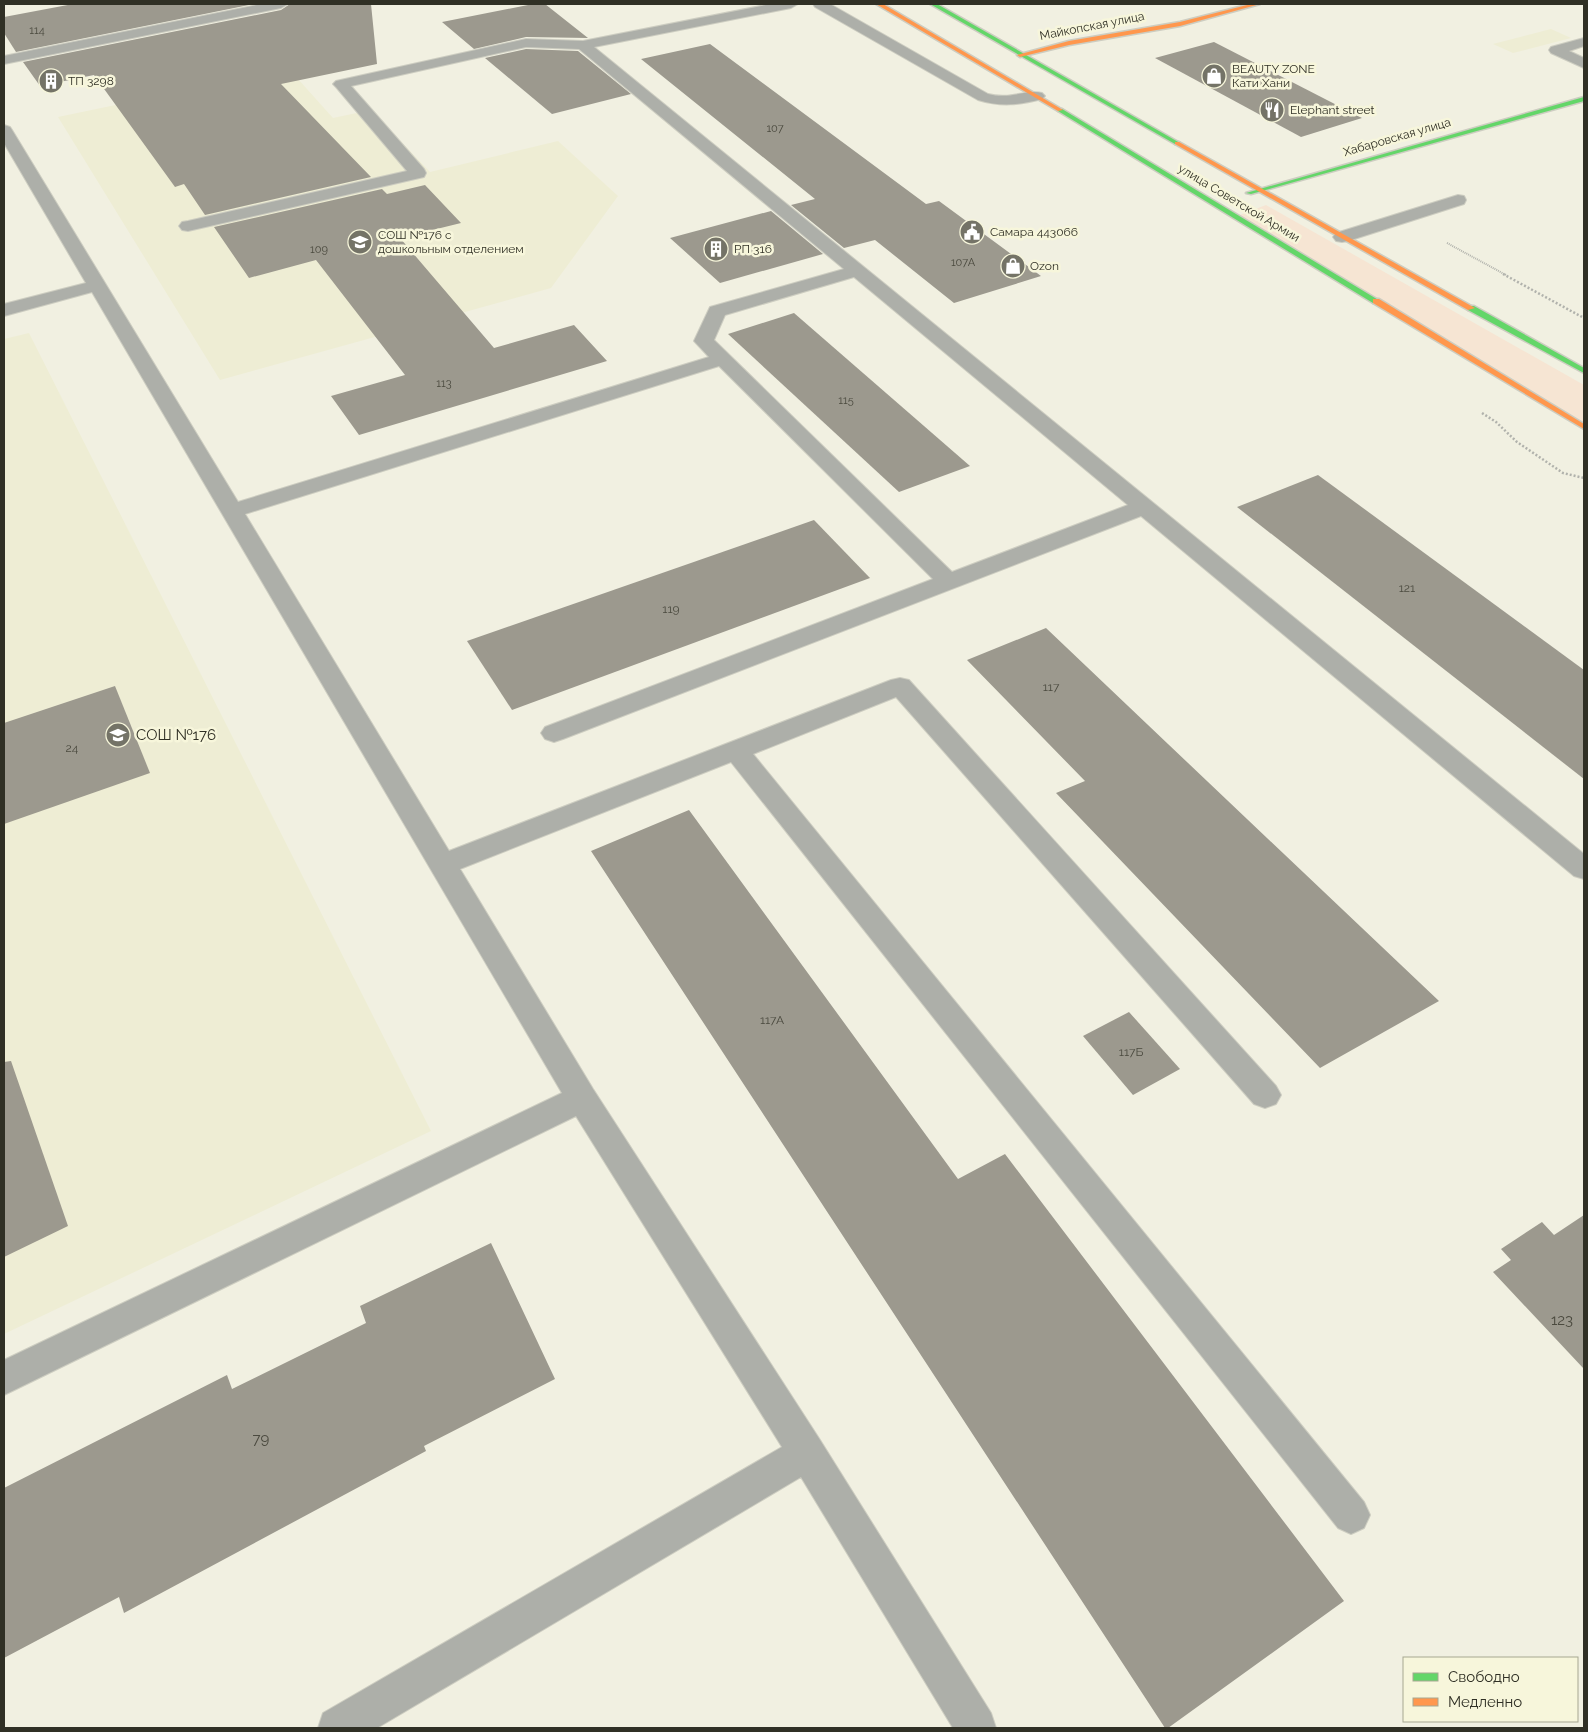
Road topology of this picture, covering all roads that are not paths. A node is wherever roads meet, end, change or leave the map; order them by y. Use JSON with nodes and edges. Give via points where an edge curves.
{"nodes":[{"id":1,"x":281,"y":4,"type":"edge"},
{"id":2,"x":791,"y":4,"type":"edge"},
{"id":3,"x":820,"y":4,"type":"edge"},
{"id":4,"x":879,"y":4,"type":"edge"},
{"id":5,"x":933,"y":4,"type":"edge"},
{"id":6,"x":1257,"y":4,"type":"edge"},
{"id":7,"x":1584,"y":42,"type":"edge"},
{"id":8,"x":583,"y":45,"type":"junction"},
{"id":9,"x":1020,"y":55,"type":"junction"},
{"id":10,"x":4,"y":60,"type":"edge"},
{"id":11,"x":1584,"y":64,"type":"edge"},
{"id":12,"x":1037,"y":96,"type":"junction"},
{"id":13,"x":1584,"y":99,"type":"edge"},
{"id":14,"x":4,"y":130,"type":"edge"},
{"id":15,"x":1258,"y":189,"type":"junction"},
{"id":16,"x":1458,"y":200,"type":"dead end"},
{"id":17,"x":1219,"y":207,"type":"junction"},
{"id":18,"x":188,"y":226,"type":"dead end"},
{"id":19,"x":1342,"y":237,"type":"junction"},
{"id":20,"x":856,"y":271,"type":"junction"},
{"id":21,"x":98,"y":285,"type":"junction"},
{"id":22,"x":4,"y":310,"type":"edge"},
{"id":23,"x":722,"y":359,"type":"junction"},
{"id":24,"x":1584,"y":371,"type":"edge"},
{"id":25,"x":1584,"y":427,"type":"edge"},
{"id":26,"x":1144,"y":507,"type":"junction"},
{"id":27,"x":233,"y":512,"type":"junction"},
{"id":28,"x":949,"y":582,"type":"junction"},
{"id":29,"x":554,"y":733,"type":"dead end"},
{"id":30,"x":736,"y":750,"type":"junction"},
{"id":31,"x":443,"y":865,"type":"junction"},
{"id":32,"x":1584,"y":869,"type":"edge"},
{"id":33,"x":1265,"y":1095,"type":"dead end"},
{"id":34,"x":582,"y":1098,"type":"junction"},
{"id":35,"x":4,"y":1378,"type":"edge"},
{"id":36,"x":807,"y":1453,"type":"junction"},
{"id":37,"x":1351,"y":1515,"type":"dead end"},
{"id":38,"x":338,"y":1728,"type":"edge"},
{"id":39,"x":976,"y":1728,"type":"edge"}],
"edges":[{"from":1,"to":10,"type":"lane"},
{"from":2,"to":8,"type":"lane"},
{"from":3,"to":12,"type":"lane","via":[[984,97],[1010,103]]},
{"from":4,"to":12,"type":"main road","name":"улица Советской Армии"},
{"from":5,"to":9,"type":"main road","name":"улица Советской Армии"},
{"from":6,"to":9,"type":"main road","name":"Майкопская улица","via":[[1180,24]]},
{"from":7,"to":11,"type":"lane","via":[[1556,50]]},
{"from":8,"to":18,"type":"lane","via":[[526,44],[341,84],[418,172]]},
{"from":8,"to":20,"type":"lane"},
{"from":9,"to":15,"type":"main road","name":"улица Советской Армии"},
{"from":12,"to":17,"type":"main road","name":"улица Советской Армии"},
{"from":13,"to":15,"type":"main road","name":"Хабаровская улица"},
{"from":14,"to":21,"type":"lane"},
{"from":15,"to":17,"type":"main road","name":"Хабаровская улица"},
{"from":15,"to":19,"type":"main road","name":"улица Советской Армии"},
{"from":16,"to":19,"type":"lane"},
{"from":17,"to":25,"type":"main road","name":"улица Советской Армии"},
{"from":19,"to":24,"type":"main road","name":"улица Советской Армии"},
{"from":20,"to":23,"type":"lane","via":[[717,311],[704,341]]},
{"from":20,"to":26,"type":"lane"},
{"from":21,"to":22,"type":"lane"},
{"from":21,"to":27,"type":"lane"},
{"from":23,"to":27,"type":"lane"},
{"from":23,"to":28,"type":"lane"},
{"from":26,"to":28,"type":"lane"},
{"from":26,"to":32,"type":"lane"},
{"from":27,"to":31,"type":"lane"},
{"from":28,"to":29,"type":"lane"},
{"from":30,"to":31,"type":"lane"},
{"from":30,"to":33,"type":"lane","via":[[900,686]]},
{"from":30,"to":37,"type":"lane"},
{"from":31,"to":34,"type":"lane"},
{"from":34,"to":35,"type":"lane"},
{"from":34,"to":36,"type":"lane"},
{"from":36,"to":38,"type":"lane"},
{"from":36,"to":39,"type":"lane"}]}
